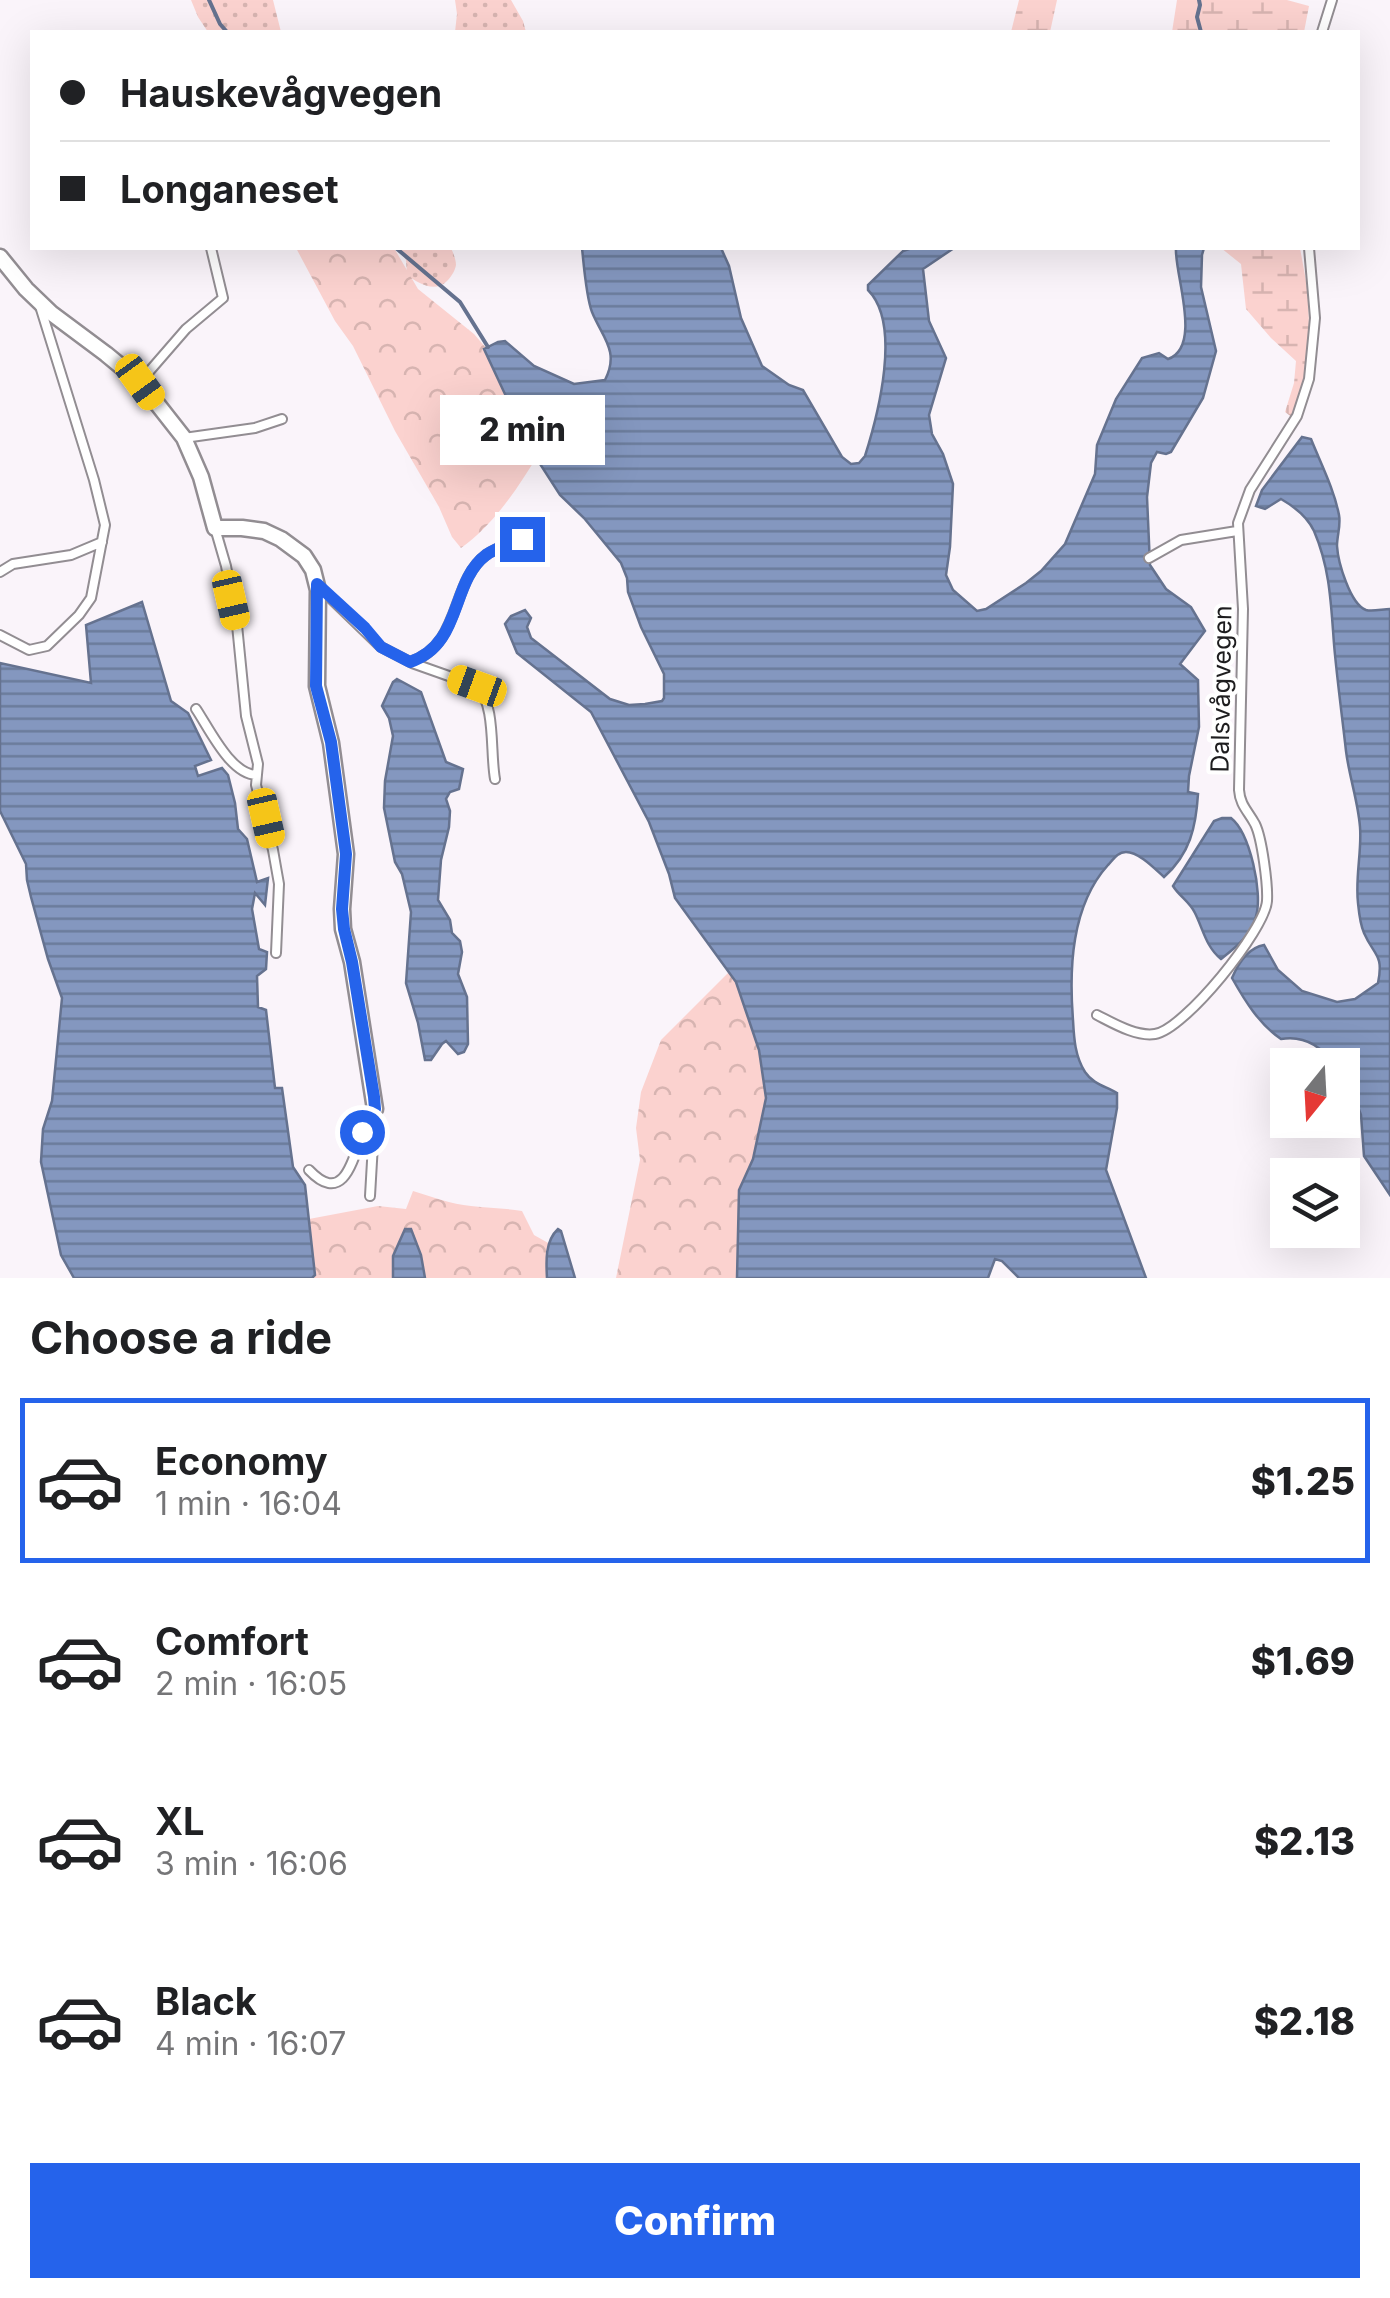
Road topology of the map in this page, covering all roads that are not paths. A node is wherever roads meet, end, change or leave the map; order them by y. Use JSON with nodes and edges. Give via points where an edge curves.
{"nodes":[{"id":1,"x":1332,"y":0,"type":"edge"},
{"id":2,"x":1323,"y":30,"type":"edge"},
{"id":3,"x":212,"y":250,"type":"edge"},
{"id":4,"x":1309,"y":250,"type":"edge"},
{"id":5,"x":0,"y":257,"type":"edge"},
{"id":6,"x":39,"y":301,"type":"junction"},
{"id":7,"x":140,"y":382,"type":"junction"},
{"id":8,"x":282,"y":419,"type":"dead end"},
{"id":9,"x":184,"y":438,"type":"junction"},
{"id":10,"x":215,"y":528,"type":"junction"},
{"id":11,"x":1238,"y":531,"type":"junction"},
{"id":12,"x":522,"y":539,"type":"dead end"},
{"id":13,"x":102,"y":542,"type":"junction"},
{"id":14,"x":1149,"y":558,"type":"dead end"},
{"id":15,"x":0,"y":572,"type":"edge"},
{"id":16,"x":317,"y":584,"type":"junction"},
{"id":17,"x":0,"y":635,"type":"edge"},
{"id":18,"x":410,"y":662,"type":"junction"},
{"id":19,"x":196,"y":710,"type":"dead end"},
{"id":20,"x":257,"y":774,"type":"junction"},
{"id":21,"x":495,"y":779,"type":"dead end"},
{"id":22,"x":276,"y":953,"type":"dead end"},
{"id":23,"x":1097,"y":1015,"type":"dead end"},
{"id":24,"x":375,"y":1109,"type":"junction"},
{"id":25,"x":309,"y":1170,"type":"dead end"},
{"id":26,"x":370,"y":1196,"type":"dead end"}],
"edges":[{"from":1,"to":2,"type":"lane"},
{"from":3,"to":7,"type":"lane","via":[[223,298]]},
{"from":4,"to":11,"type":"lane","name":"Dalsvågvegen","via":[[1315,318],[1309,380],[1297,416],[1250,490]]},
{"from":5,"to":6,"type":"street"},
{"from":6,"to":7,"type":"street"},
{"from":6,"to":13,"type":"lane","via":[[102,508]]},
{"from":7,"to":9,"type":"street"},
{"from":8,"to":9,"type":"lane"},
{"from":9,"to":10,"type":"street"},
{"from":10,"to":16,"type":"street","via":[[282,539],[304,556]]},
{"from":10,"to":20,"type":"lane"},
{"from":11,"to":14,"type":"lane","via":[[1181,540]]},
{"from":11,"to":23,"type":"lane","name":"Dalsvågvegen","via":[[1240,801],[1258,831],[1264,916],[1214,986],[1164,1032],[1122,1028]]},
{"from":12,"to":18,"type":"lane","via":[[475,567],[439,642]]},
{"from":13,"to":15,"type":"lane"},
{"from":13,"to":17,"type":"lane","via":[[91,598],[58,637],[29,650]]},
{"from":16,"to":18,"type":"lane","via":[[381,647]]},
{"from":16,"to":24,"type":"street","via":[[316,686],[344,830],[344,929]]},
{"from":18,"to":21,"type":"lane","via":[[484,693]]},
{"from":19,"to":20,"type":"lane","via":[[236,767]]},
{"from":20,"to":22,"type":"lane","via":[[278,884]]},
{"from":24,"to":25,"type":"lane","via":[[344,1178],[324,1182]]},
{"from":24,"to":26,"type":"lane"}]}
